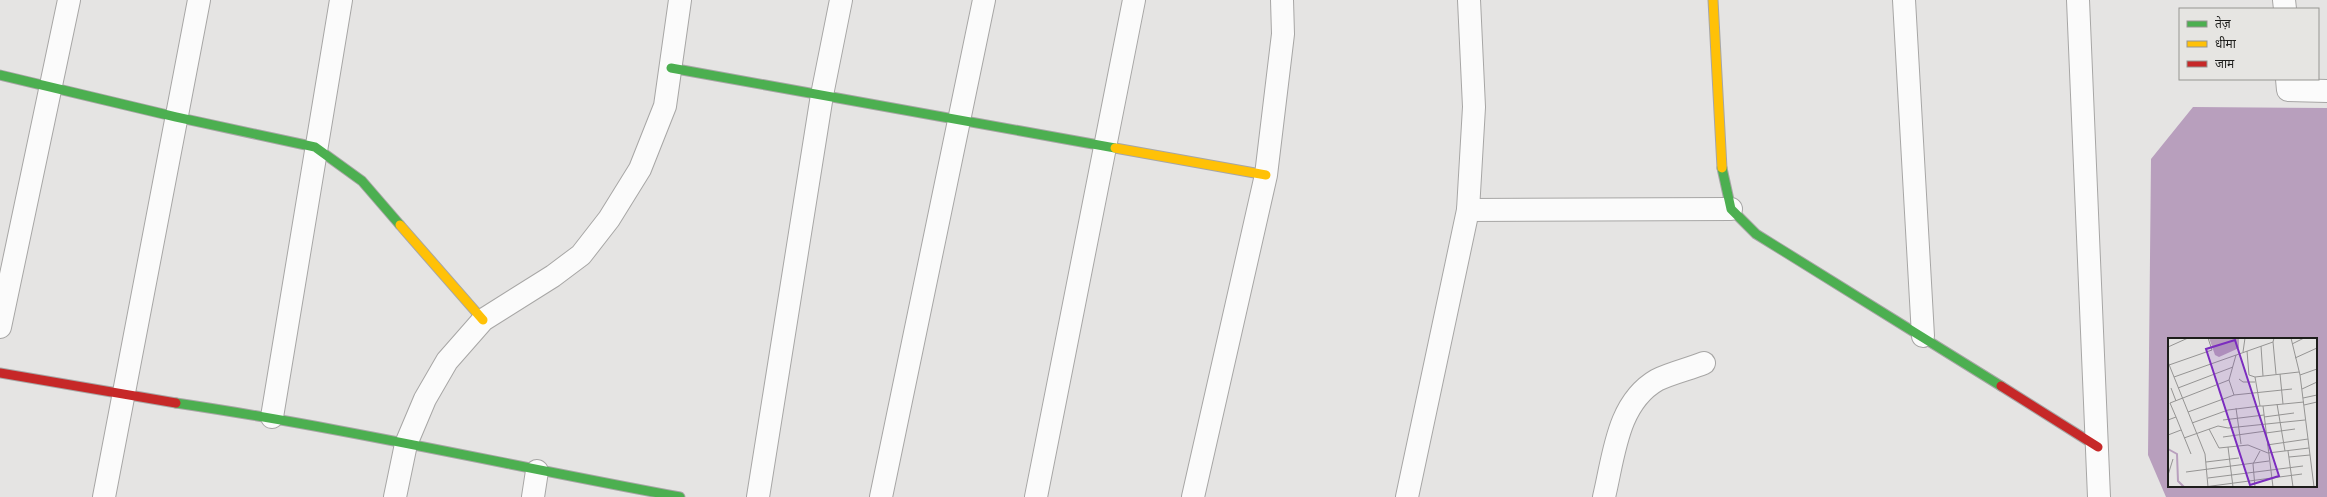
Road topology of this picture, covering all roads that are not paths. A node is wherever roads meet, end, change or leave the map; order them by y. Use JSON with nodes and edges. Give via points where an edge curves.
{"nodes":[{"id":1,"x":69,"y":0,"type":"edge"},
{"id":2,"x":199,"y":0,"type":"edge"},
{"id":3,"x":341,"y":0,"type":"edge"},
{"id":4,"x":680,"y":0,"type":"edge"},
{"id":5,"x":841,"y":0,"type":"edge"},
{"id":6,"x":984,"y":0,"type":"edge"},
{"id":7,"x":1134,"y":0,"type":"edge"},
{"id":8,"x":1282,"y":0,"type":"edge"},
{"id":9,"x":1469,"y":0,"type":"edge"},
{"id":10,"x":1713,"y":0,"type":"edge"},
{"id":11,"x":1904,"y":0,"type":"edge"},
{"id":12,"x":2078,"y":0,"type":"edge"},
{"id":13,"x":671,"y":68,"type":"junction"},
{"id":14,"x":0,"y":75,"type":"edge"},
{"id":15,"x":2287,"y":80,"type":"edge"},
{"id":16,"x":52,"y":88,"type":"junction"},
{"id":17,"x":2327,"y":91,"type":"edge"},
{"id":18,"x":822,"y":95,"type":"junction"},
{"id":19,"x":176,"y":117,"type":"junction"},
{"id":20,"x":960,"y":119,"type":"junction"},
{"id":21,"x":1105,"y":146,"type":"junction"},
{"id":22,"x":316,"y":147,"type":"junction"},
{"id":23,"x":1266,"y":175,"type":"junction"},
{"id":24,"x":1731,"y":209,"type":"junction"},
{"id":25,"x":1468,"y":210,"type":"junction"},
{"id":26,"x":483,"y":320,"type":"junction"},
{"id":27,"x":0,"y":327,"type":"edge"},
{"id":28,"x":1924,"y":336,"type":"junction"},
{"id":29,"x":1704,"y":363,"type":"dead end"},
{"id":30,"x":0,"y":373,"type":"edge"},
{"id":31,"x":122,"y":395,"type":"junction"},
{"id":32,"x":272,"y":418,"type":"junction"},
{"id":33,"x":406,"y":444,"type":"junction"},
{"id":34,"x":2098,"y":447,"type":"junction"},
{"id":35,"x":537,"y":471,"type":"junction"},
{"id":36,"x":104,"y":497,"type":"edge"},
{"id":37,"x":395,"y":497,"type":"edge"},
{"id":38,"x":533,"y":497,"type":"edge"},
{"id":39,"x":680,"y":497,"type":"edge"},
{"id":40,"x":758,"y":497,"type":"edge"},
{"id":41,"x":881,"y":497,"type":"edge"},
{"id":42,"x":1036,"y":497,"type":"edge"},
{"id":43,"x":1193,"y":497,"type":"edge"},
{"id":44,"x":1407,"y":497,"type":"edge"},
{"id":45,"x":1604,"y":497,"type":"edge"},
{"id":46,"x":2099,"y":497,"type":"edge"}],
"edges":[{"from":1,"to":16,"type":"street"},
{"from":2,"to":19,"type":"street"},
{"from":3,"to":22,"type":"street"},
{"from":4,"to":13,"type":"street"},
{"from":5,"to":18,"type":"street"},
{"from":6,"to":20,"type":"street"},
{"from":7,"to":21,"type":"street"},
{"from":8,"to":23,"type":"street","via":[[1283,34]]},
{"from":9,"to":25,"type":"street","via":[[1474,107]]},
{"from":10,"to":24,"type":"street","via":[[1722,175]]},
{"from":11,"to":28,"type":"street"},
{"from":12,"to":34,"type":"street"},
{"from":13,"to":18,"type":"street"},
{"from":13,"to":26,"type":"street","via":[[665,106],[640,170],[582,255]]},
{"from":14,"to":16,"type":"street"},
{"from":15,"to":17,"type":"street","via":[[2288,90]]},
{"from":16,"to":19,"type":"street"},
{"from":16,"to":27,"type":"street"},
{"from":18,"to":20,"type":"street"},
{"from":18,"to":40,"type":"street"},
{"from":19,"to":22,"type":"street"},
{"from":19,"to":31,"type":"street"},
{"from":20,"to":21,"type":"street"},
{"from":20,"to":41,"type":"street"},
{"from":21,"to":23,"type":"street"},
{"from":21,"to":42,"type":"street"},
{"from":22,"to":26,"type":"street","via":[[362,181]]},
{"from":22,"to":32,"type":"street"},
{"from":23,"to":43,"type":"street"},
{"from":24,"to":25,"type":"street"},
{"from":24,"to":28,"type":"street","via":[[1756,234]]},
{"from":25,"to":44,"type":"street"},
{"from":26,"to":33,"type":"street","via":[[446,361]]},
{"from":28,"to":34,"type":"street"},
{"from":29,"to":45,"type":"street","via":[[1658,380],[1636,396],[1627,410],[1620,430]]},
{"from":30,"to":31,"type":"street"},
{"from":31,"to":32,"type":"street"},
{"from":31,"to":36,"type":"street"},
{"from":32,"to":33,"type":"street"},
{"from":33,"to":35,"type":"street"},
{"from":33,"to":37,"type":"street"},
{"from":34,"to":46,"type":"street"},
{"from":35,"to":38,"type":"street"},
{"from":35,"to":39,"type":"street"}]}
